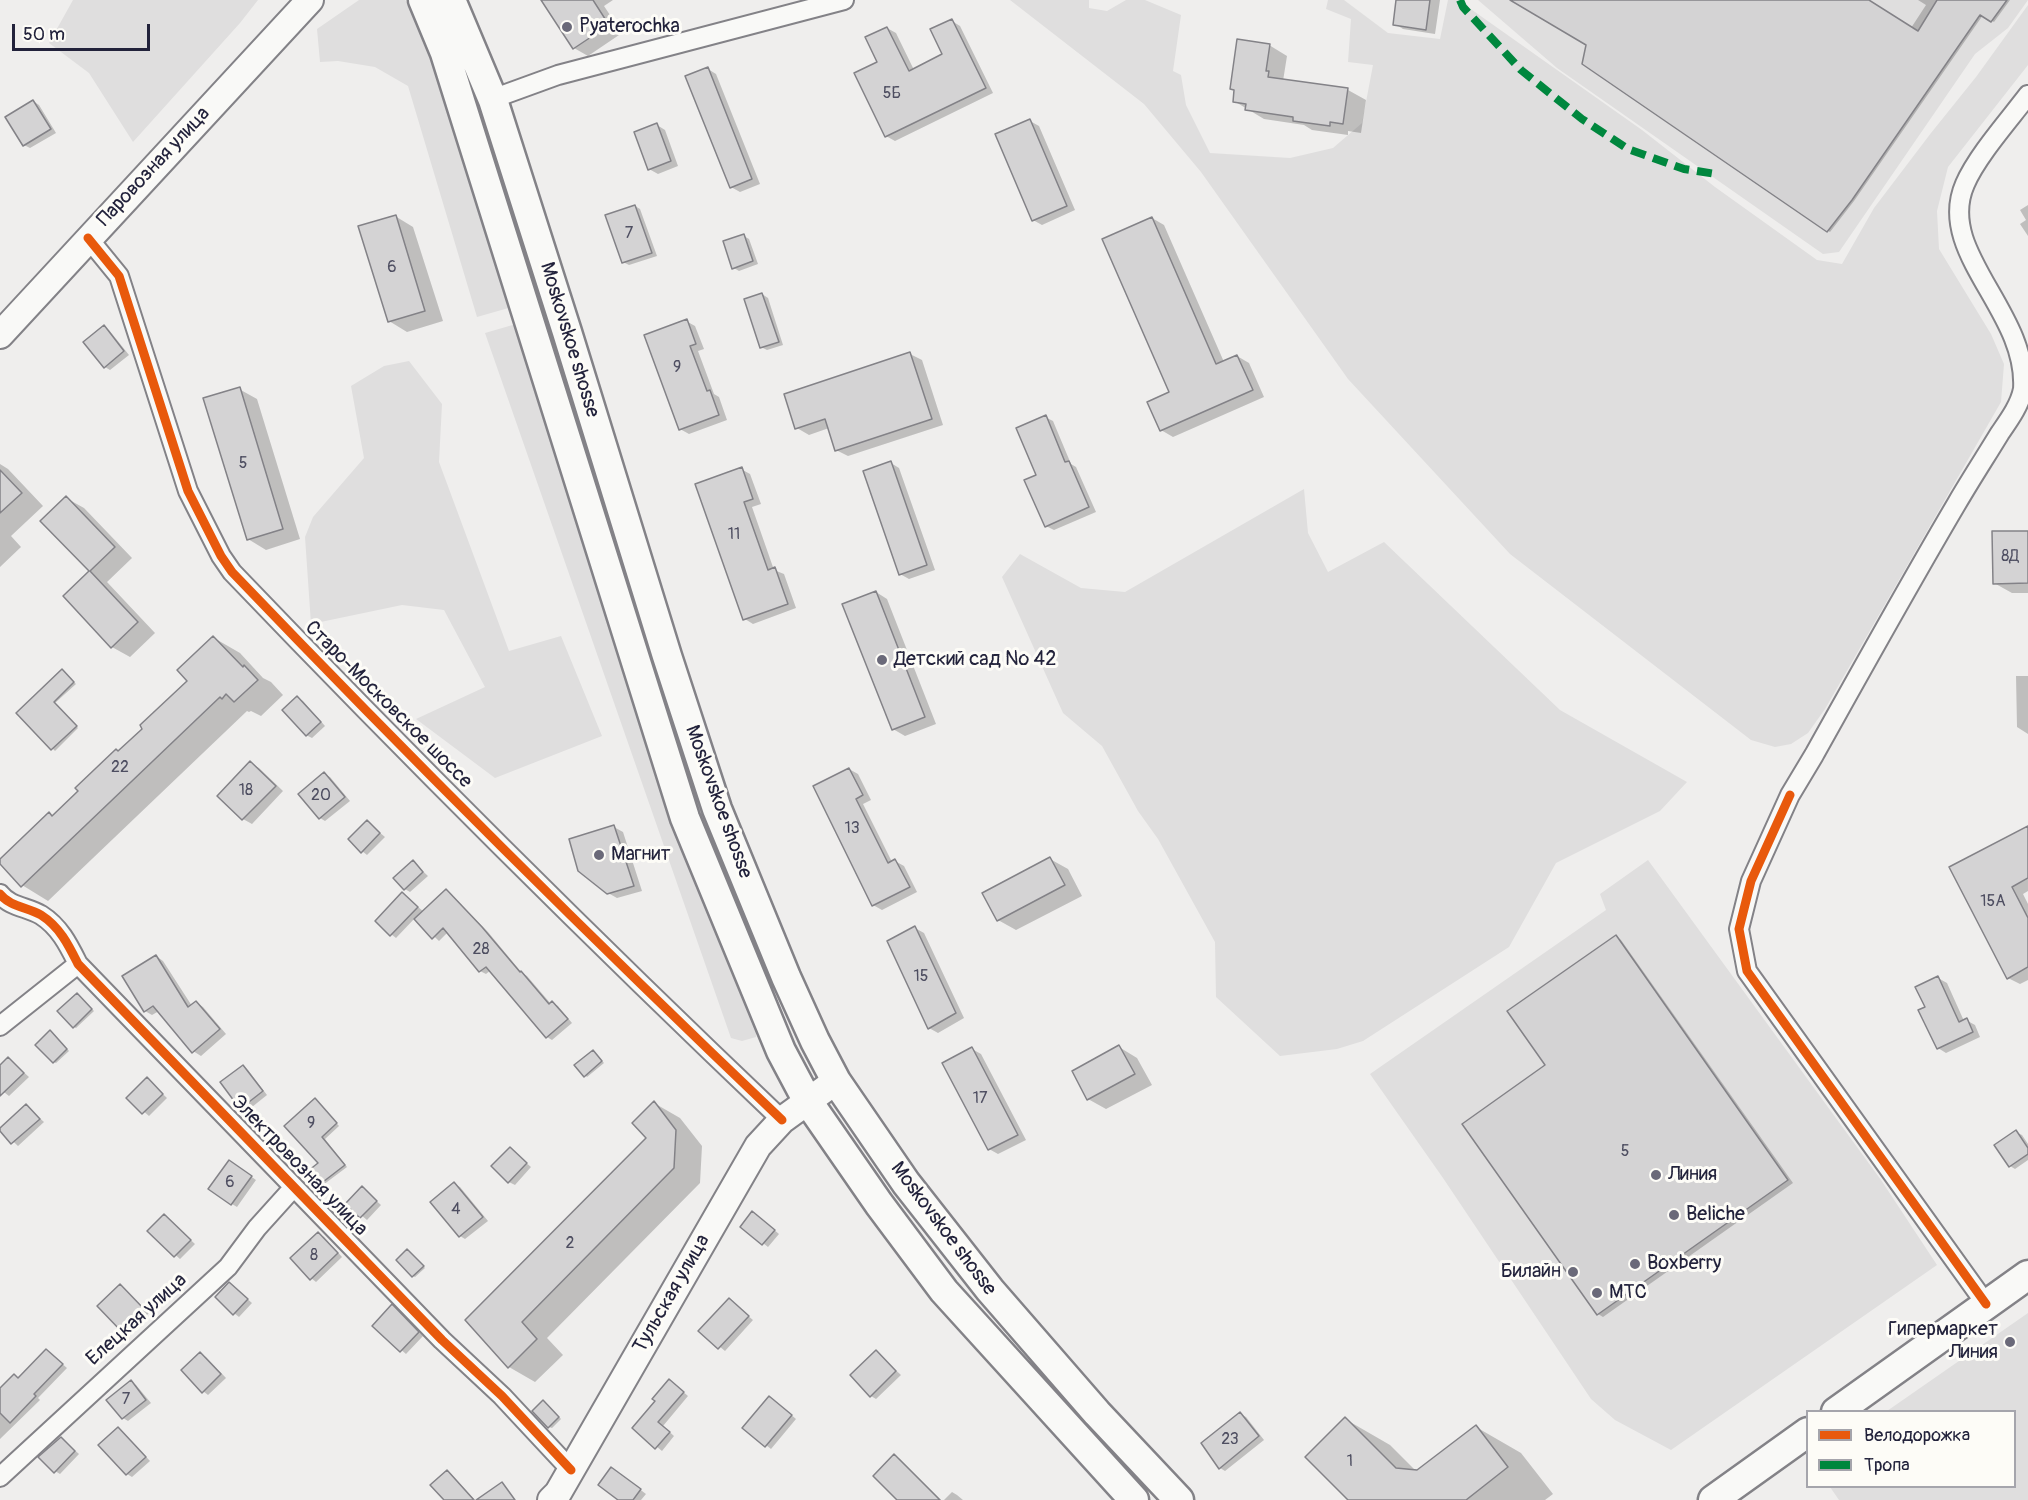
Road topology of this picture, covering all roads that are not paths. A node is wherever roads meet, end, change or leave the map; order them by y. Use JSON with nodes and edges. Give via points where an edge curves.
{"nodes":[{"id":1,"x":423,"y":0,"type":"edge"},
{"id":2,"x":451,"y":0,"type":"edge"},
{"id":3,"x":844,"y":0,"type":"edge"},
{"id":4,"x":308,"y":3,"type":"edge"},
{"id":5,"x":2028,"y":95,"type":"edge"},
{"id":6,"x":493,"y":100,"type":"junction"},
{"id":7,"x":88,"y":238,"type":"junction"},
{"id":8,"x":0,"y":334,"type":"edge"},
{"id":9,"x":0,"y":894,"type":"edge"},
{"id":10,"x":78,"y":964,"type":"junction"},
{"id":11,"x":0,"y":1026,"type":"edge"},
{"id":12,"x":836,"y":1081,"type":"junction"},
{"id":13,"x":807,"y":1100,"type":"junction"},
{"id":14,"x":782,"y":1120,"type":"junction"},
{"id":15,"x":294,"y":1186,"type":"junction"},
{"id":16,"x":2028,"y":1275,"type":"edge"},
{"id":17,"x":1986,"y":1304,"type":"junction"},
{"id":18,"x":1839,"y":1410,"type":"edge"},
{"id":19,"x":1806,"y":1433,"type":"edge"},
{"id":20,"x":571,"y":1470,"type":"junction"},
{"id":21,"x":0,"y":1477,"type":"edge"},
{"id":22,"x":551,"y":1500,"type":"edge"},
{"id":23,"x":1134,"y":1500,"type":"edge"},
{"id":24,"x":1179,"y":1500,"type":"edge"},
{"id":25,"x":1713,"y":1500,"type":"edge"}],
"edges":[{"from":1,"to":13,"type":"main road","name":"Moskovskoe shosse","via":[[445,53],[685,818],[781,1051]]},
{"from":2,"to":6,"type":"main road","name":"Moskovskoe shosse"},
{"from":3,"to":6,"type":"street","via":[[558,75]]},
{"from":4,"to":7,"type":"main road","name":"Паровозная улица"},
{"from":5,"to":17,"type":"street","via":[[1973,169],[1960,199],[1960,221],[1966,242],[2022,346],[2026,367],[2023,391],[1790,795],[1750,881],[1739,929],[1747,971]]},
{"from":6,"to":12,"type":"main road","name":"Moskovskoe shosse","via":[[717,809],[786,977]]},
{"from":7,"to":8,"type":"main road","name":"Паровозная улица"},
{"from":7,"to":14,"type":"street","name":"Старо-Московское шоссе","via":[[119,276],[188,491],[232,572],[701,1044]]},
{"from":9,"to":10,"type":"street","name":"Электровозная улица","via":[[42,916],[65,937]]},
{"from":10,"to":11,"type":"street"},
{"from":10,"to":15,"type":"street","name":"Электровозная улица"},
{"from":12,"to":13,"type":"main road","name":"Тульская улица"},
{"from":12,"to":24,"type":"main road","name":"Moskovskoe shosse","via":[[906,1183],[990,1290],[1096,1413]]},
{"from":13,"to":14,"type":"main road","name":"Тульская улица"},
{"from":13,"to":23,"type":"main road","name":"Moskovskoe shosse","via":[[944,1291]]},
{"from":14,"to":20,"type":"main road","name":"Тульская улица","via":[[758,1146]]},
{"from":15,"to":20,"type":"street","name":"Электровозная улица"},
{"from":15,"to":21,"type":"street","name":"Елецкая улица","via":[[228,1268]]},
{"from":16,"to":17,"type":"main road"},
{"from":17,"to":18,"type":"main road"},
{"from":19,"to":25,"type":"main road"},
{"from":20,"to":22,"type":"main road","name":"Тульская улица"}]}
